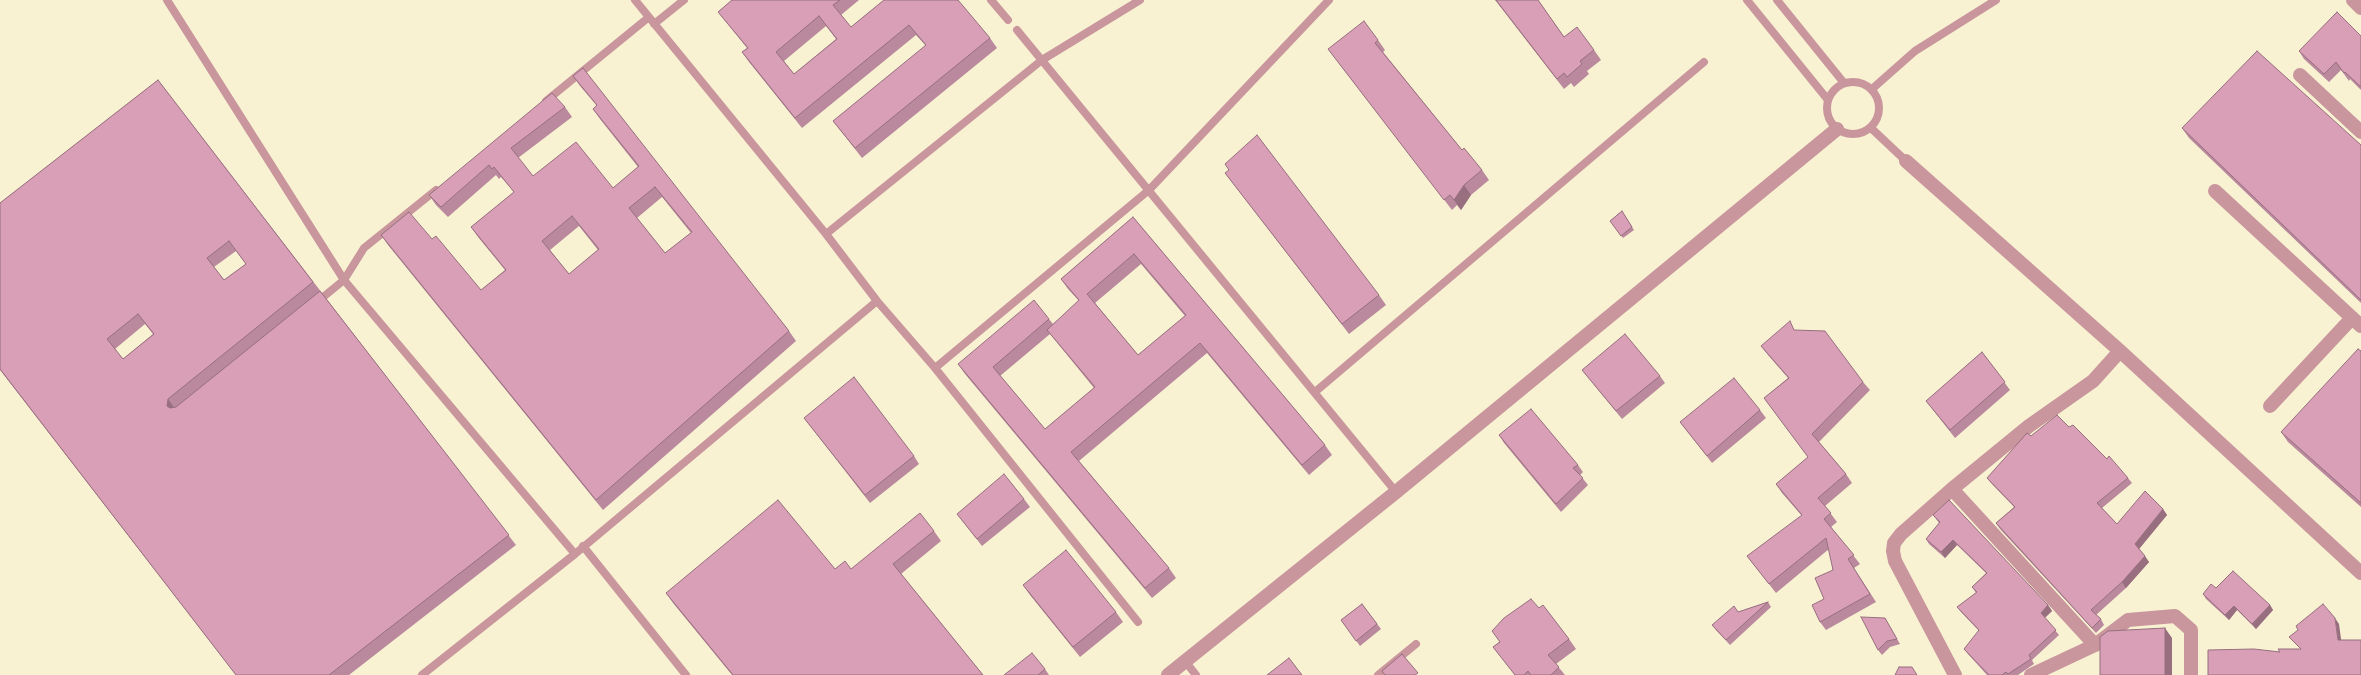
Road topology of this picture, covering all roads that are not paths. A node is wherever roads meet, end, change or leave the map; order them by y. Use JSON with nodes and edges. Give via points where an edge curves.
{"nodes":[{"id":1,"x":167,"y":0,"type":"edge"},
{"id":2,"x":635,"y":0,"type":"edge"},
{"id":3,"x":684,"y":0,"type":"edge"},
{"id":4,"x":991,"y":0,"type":"edge"},
{"id":5,"x":1140,"y":0,"type":"edge"},
{"id":6,"x":1329,"y":0,"type":"edge"},
{"id":7,"x":1747,"y":0,"type":"edge"},
{"id":8,"x":1777,"y":0,"type":"edge"},
{"id":9,"x":1996,"y":0,"type":"edge"},
{"id":10,"x":2353,"y":0,"type":"edge"},
{"id":11,"x":2361,"y":8,"type":"edge"},
{"id":12,"x":649,"y":18,"type":"junction"},
{"id":13,"x":1008,"y":20,"type":"dead end"},
{"id":14,"x":654,"y":24,"type":"junction"},
{"id":15,"x":1017,"y":30,"type":"dead end"},
{"id":16,"x":1042,"y":60,"type":"junction"},
{"id":17,"x":1704,"y":62,"type":"dead end"},
{"id":18,"x":2300,"y":75,"type":"dead end"},
{"id":19,"x":1844,"y":83,"type":"junction"},
{"id":20,"x":1872,"y":89,"type":"junction"},
{"id":21,"x":1828,"y":100,"type":"junction"},
{"id":22,"x":541,"y":105,"type":"edge"},
{"id":23,"x":1871,"y":128,"type":"junction"},
{"id":24,"x":1837,"y":129,"type":"junction"},
{"id":25,"x":2361,"y":132,"type":"edge"},
{"id":26,"x":1906,"y":161,"type":"joint"},
{"id":27,"x":441,"y":186,"type":"edge"},
{"id":28,"x":1149,"y":190,"type":"junction"},
{"id":29,"x":2215,"y":191,"type":"dead end"},
{"id":30,"x":826,"y":234,"type":"junction"},
{"id":31,"x":344,"y":280,"type":"junction"},
{"id":32,"x":877,"y":301,"type":"junction"},
{"id":33,"x":307,"y":311,"type":"edge"},
{"id":34,"x":2357,"y":322,"type":"edge"},
{"id":35,"x":2120,"y":351,"type":"junction"},
{"id":36,"x":935,"y":368,"type":"junction"},
{"id":37,"x":1314,"y":392,"type":"junction"},
{"id":38,"x":2270,"y":406,"type":"dead end"},
{"id":39,"x":1952,"y":489,"type":"junction"},
{"id":40,"x":1396,"y":492,"type":"junction"},
{"id":41,"x":583,"y":546,"type":"junction"},
{"id":42,"x":575,"y":554,"type":"junction"},
{"id":43,"x":2361,"y":573,"type":"edge"},
{"id":44,"x":1138,"y":622,"type":"dead end"},
{"id":45,"x":1416,"y":644,"type":"dead end"},
{"id":46,"x":2095,"y":645,"type":"junction"},
{"id":47,"x":1185,"y":662,"type":"junction"},
{"id":48,"x":422,"y":675,"type":"edge"},
{"id":49,"x":686,"y":675,"type":"edge"},
{"id":50,"x":1168,"y":675,"type":"edge"},
{"id":51,"x":1196,"y":675,"type":"edge"},
{"id":52,"x":1378,"y":675,"type":"edge"},
{"id":53,"x":1955,"y":675,"type":"edge"},
{"id":54,"x":2031,"y":675,"type":"edge"},
{"id":55,"x":2191,"y":675,"type":"edge"}],
"edges":[{"from":1,"to":31,"type":"lane"},
{"from":2,"to":12,"type":"lane"},
{"from":3,"to":14,"type":"lane"},
{"from":4,"to":13,"type":"lane"},
{"from":5,"to":16,"type":"lane"},
{"from":6,"to":28,"type":"lane"},
{"from":7,"to":21,"type":"lane"},
{"from":8,"to":19,"type":"lane"},
{"from":9,"to":20,"type":"lane","via":[[1914,51]]},
{"from":10,"to":11,"type":"street"},
{"from":12,"to":14,"type":"lane"},
{"from":12,"to":22,"type":"lane"},
{"from":14,"to":30,"type":"lane"},
{"from":15,"to":16,"type":"lane"},
{"from":16,"to":28,"type":"lane"},
{"from":16,"to":30,"type":"lane"},
{"from":17,"to":37,"type":"lane"},
{"from":18,"to":25,"type":"street"},
{"from":19,"to":20,"type":"lane","via":[[1863,84]]},
{"from":19,"to":21,"type":"lane","via":[[1835,88]]},
{"from":20,"to":23,"type":"lane","via":[[1879,105]]},
{"from":21,"to":24,"type":"lane","via":[[1827,114]]},
{"from":23,"to":24,"type":"lane","via":[[1854,135]]},
{"from":23,"to":26,"type":"lane"},
{"from":24,"to":40,"type":"street"},
{"from":26,"to":35,"type":"street"},
{"from":27,"to":31,"type":"lane","via":[[364,248]]},
{"from":28,"to":36,"type":"lane"},
{"from":28,"to":37,"type":"lane"},
{"from":29,"to":34,"type":"street"},
{"from":30,"to":32,"type":"lane"},
{"from":31,"to":33,"type":"lane"},
{"from":31,"to":42,"type":"lane"},
{"from":32,"to":36,"type":"lane"},
{"from":32,"to":41,"type":"lane"},
{"from":34,"to":38,"type":"street"},
{"from":35,"to":39,"type":"street","via":[[2093,381],[2029,426]]},
{"from":35,"to":43,"type":"street"},
{"from":36,"to":44,"type":"lane"},
{"from":37,"to":40,"type":"lane"},
{"from":39,"to":46,"type":"street"},
{"from":39,"to":53,"type":"street","via":[[1901,534],[1894,543],[1893,552],[1900,572]]},
{"from":40,"to":47,"type":"street"},
{"from":41,"to":42,"type":"lane"},
{"from":41,"to":49,"type":"lane"},
{"from":42,"to":48,"type":"lane"},
{"from":45,"to":52,"type":"lane"},
{"from":46,"to":54,"type":"street"},
{"from":46,"to":55,"type":"street","via":[[2128,620],[2175,616],[2191,630]]},
{"from":47,"to":50,"type":"street"},
{"from":47,"to":51,"type":"lane"}]}
